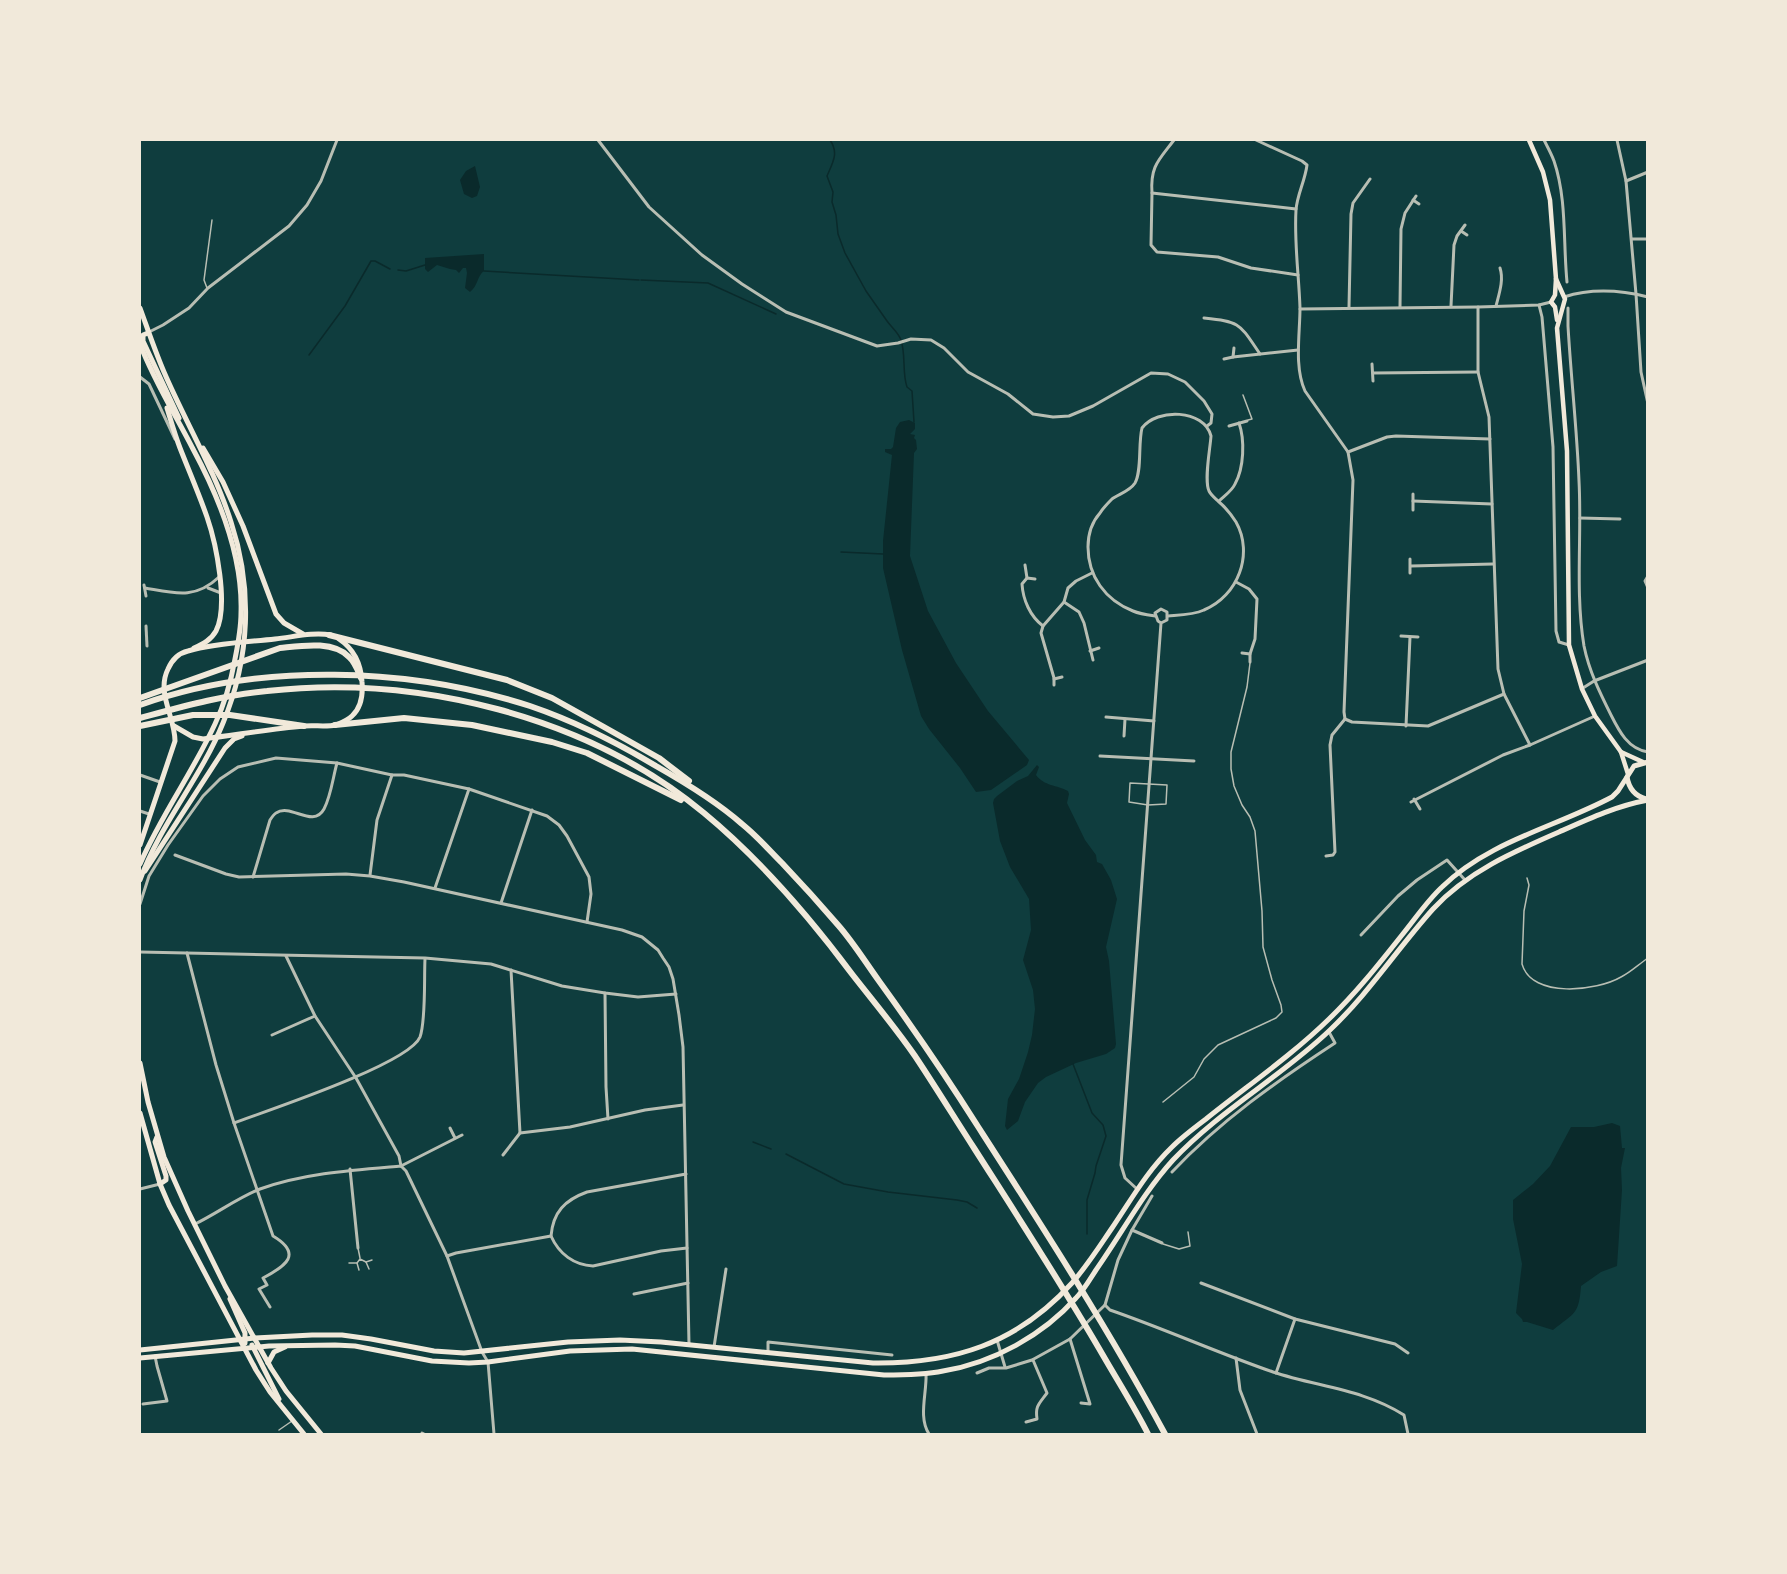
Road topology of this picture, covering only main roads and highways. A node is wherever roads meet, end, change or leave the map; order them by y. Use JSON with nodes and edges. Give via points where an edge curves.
{"nodes":[{"id":1,"x":1529,"y":140,"type":"edge"},
{"id":2,"x":1556,"y":279,"type":"junction"},
{"id":3,"x":1555,"y":295,"type":"junction"},
{"id":4,"x":1564,"y":296,"type":"junction"},
{"id":5,"x":1553,"y":304,"type":"junction"},
{"id":6,"x":1562,"y":305,"type":"junction"},
{"id":7,"x":140,"y":308,"type":"edge"},
{"id":8,"x":1557,"y":323,"type":"junction"},
{"id":9,"x":148,"y":333,"type":"junction"},
{"id":10,"x":140,"y":344,"type":"edge"},
{"id":11,"x":162,"y":395,"type":"junction"},
{"id":12,"x":191,"y":428,"type":"junction"},
{"id":13,"x":183,"y":430,"type":"junction"},
{"id":14,"x":180,"y":446,"type":"junction"},
{"id":15,"x":244,"y":617,"type":"junction"},
{"id":16,"x":305,"y":635,"type":"junction"},
{"id":17,"x":329,"y":635,"type":"junction"},
{"id":18,"x":187,"y":651,"type":"junction"},
{"id":19,"x":356,"y":661,"type":"junction"},
{"id":20,"x":362,"y":680,"type":"joint"},
{"id":21,"x":140,"y":698,"type":"edge"},
{"id":22,"x":140,"y":705,"type":"edge"},
{"id":23,"x":140,"y":718,"type":"edge"},
{"id":24,"x":335,"y":725,"type":"junction"},
{"id":25,"x":140,"y":726,"type":"edge"},
{"id":26,"x":174,"y":726,"type":"junction"},
{"id":27,"x":304,"y":726,"type":"junction"},
{"id":28,"x":249,"y":733,"type":"junction"},
{"id":29,"x":1621,"y":752,"type":"junction"},
{"id":30,"x":1645,"y":762,"type":"edge"},
{"id":31,"x":1628,"y":776,"type":"junction"},
{"id":32,"x":711,"y":798,"type":"junction"},
{"id":33,"x":1647,"y":800,"type":"edge"},
{"id":34,"x":703,"y":811,"type":"junction"},
{"id":35,"x":1514,"y":841,"type":"junction"},
{"id":36,"x":140,"y":845,"type":"edge"},
{"id":37,"x":1518,"y":850,"type":"junction"},
{"id":38,"x":140,"y":864,"type":"edge"},
{"id":39,"x":140,"y":880,"type":"edge"},
{"id":40,"x":140,"y":1063,"type":"edge"},
{"id":41,"x":140,"y":1113,"type":"edge"},
{"id":42,"x":157,"y":1136,"type":"junction"},
{"id":43,"x":160,"y":1184,"type":"junction"},
{"id":44,"x":195,"y":1224,"type":"junction"},
{"id":45,"x":183,"y":1230,"type":"junction"},
{"id":46,"x":225,"y":1286,"type":"junction"},
{"id":47,"x":320,"y":1335,"type":"junction"},
{"id":48,"x":255,"y":1338,"type":"junction"},
{"id":49,"x":243,"y":1340,"type":"junction"},
{"id":50,"x":689,"y":1344,"type":"junction"},
{"id":51,"x":292,"y":1345,"type":"junction"},
{"id":52,"x":320,"y":1345,"type":"junction"},
{"id":53,"x":244,"y":1347,"type":"junction"},
{"id":54,"x":255,"y":1347,"type":"junction"},
{"id":55,"x":140,"y":1350,"type":"edge"},
{"id":56,"x":768,"y":1352,"type":"junction"},
{"id":57,"x":688,"y":1354,"type":"junction"},
{"id":58,"x":140,"y":1358,"type":"edge"},
{"id":59,"x":268,"y":1363,"type":"junction"},
{"id":60,"x":766,"y":1363,"type":"junction"},
{"id":61,"x":285,"y":1410,"type":"junction"},
{"id":62,"x":310,"y":1420,"type":"junction"},
{"id":63,"x":304,"y":1433,"type":"edge"},
{"id":64,"x":321,"y":1434,"type":"edge"},
{"id":65,"x":1148,"y":1434,"type":"edge"},
{"id":66,"x":1165,"y":1434,"type":"edge"}],
"edges":[{"from":1,"to":2,"type":"main road","via":[[1550,200]]},
{"from":2,"to":3,"type":"main road"},
{"from":2,"to":4,"type":"main road"},
{"from":3,"to":4,"type":"main road"},
{"from":3,"to":5,"type":"main road"},
{"from":4,"to":6,"type":"main road"},
{"from":5,"to":6,"type":"main road","via":[[1557,308]]},
{"from":5,"to":8,"type":"main road"},
{"from":6,"to":8,"type":"main road"},
{"from":7,"to":9,"type":"highway"},
{"from":8,"to":29,"type":"main road","via":[[1567,451],[1569,645],[1595,716]]},
{"from":9,"to":12,"type":"highway"},
{"from":9,"to":13,"type":"highway","via":[[143,340]]},
{"from":10,"to":11,"type":"highway"},
{"from":11,"to":13,"type":"highway"},
{"from":11,"to":14,"type":"highway"},
{"from":12,"to":15,"type":"highway","via":[[233,529],[244,574]]},
{"from":12,"to":16,"type":"highway","via":[[223,482],[276,614]]},
{"from":13,"to":14,"type":"highway"},
{"from":13,"to":15,"type":"highway","via":[[232,540]]},
{"from":14,"to":18,"type":"highway","via":[[208,518],[221,593],[220,622],[215,633]]},
{"from":15,"to":38,"type":"highway","via":[[225,700]]},
{"from":15,"to":39,"type":"highway","via":[[244,650],[223,724],[145,864]]},
{"from":16,"to":17,"type":"highway"},
{"from":16,"to":18,"type":"highway"},
{"from":17,"to":19,"type":"highway","via":[[345,643]]},
{"from":17,"to":32,"type":"highway","via":[[507,680],[552,698],[659,758]]},
{"from":18,"to":26,"type":"highway","via":[[175,658],[165,680],[166,706]]},
{"from":19,"to":20,"type":"highway"},
{"from":19,"to":21,"type":"highway","via":[[332,647],[280,648]]},
{"from":20,"to":24,"type":"highway","via":[[358,709]]},
{"from":22,"to":32,"type":"highway","via":[[253,679],[297,675],[405,679],[496,696],[555,716],[600,735]]},
{"from":23,"to":34,"type":"highway","via":[[269,690],[399,691],[477,703],[572,734],[634,765]]},
{"from":24,"to":27,"type":"highway"},
{"from":24,"to":34,"type":"highway","via":[[404,718],[472,725],[552,742],[587,753]]},
{"from":25,"to":27,"type":"highway","via":[[193,715],[230,715]]},
{"from":26,"to":28,"type":"highway","via":[[202,739]]},
{"from":26,"to":36,"type":"highway","via":[[173,750]]},
{"from":27,"to":28,"type":"highway"},
{"from":28,"to":39,"type":"highway","via":[[225,748]]},
{"from":29,"to":30,"type":"main road"},
{"from":29,"to":31,"type":"main road"},
{"from":30,"to":31,"type":"highway","via":[[1634,766]]},
{"from":31,"to":33,"type":"highway","via":[[1633,792]]},
{"from":31,"to":35,"type":"highway","via":[[1612,797]]},
{"from":32,"to":66,"type":"highway","via":[[746,826],[840,928],[927,1048],[1068,1266]]},
{"from":33,"to":37,"type":"highway","via":[[1614,808]]},
{"from":34,"to":65,"type":"highway","via":[[781,885],[907,1045],[1056,1276]]},
{"from":35,"to":37,"type":"highway"},
{"from":35,"to":56,"type":"highway","via":[[1481,858],[1442,887],[1348,1000],[1292,1052],[1173,1146],[1154,1166],[1071,1283],[1041,1313],[997,1340],[952,1356],[906,1363]]},
{"from":37,"to":60,"type":"highway","via":[[1465,880],[1409,936],[1329,1032],[1175,1158],[1145,1195],[1076,1298],[1048,1324],[1001,1353],[926,1374],[884,1375]]},
{"from":40,"to":42,"type":"highway"},
{"from":41,"to":43,"type":"highway"},
{"from":42,"to":43,"type":"highway","via":[[155,1142],[166,1176]]},
{"from":42,"to":44,"type":"highway"},
{"from":43,"to":45,"type":"highway"},
{"from":44,"to":45,"type":"highway"},
{"from":44,"to":46,"type":"highway"},
{"from":45,"to":49,"type":"highway"},
{"from":46,"to":48,"type":"highway"},
{"from":46,"to":49,"type":"highway","via":[[245,1333]]},
{"from":47,"to":48,"type":"highway"},
{"from":47,"to":50,"type":"highway","via":[[371,1339],[434,1352],[482,1353],[620,1340]]},
{"from":47,"to":52,"type":"highway","via":[[315,1342]]},
{"from":48,"to":49,"type":"highway"},
{"from":48,"to":54,"type":"highway"},
{"from":49,"to":53,"type":"highway"},
{"from":49,"to":55,"type":"highway"},
{"from":50,"to":56,"type":"highway"},
{"from":50,"to":57,"type":"highway"},
{"from":51,"to":52,"type":"highway"},
{"from":51,"to":54,"type":"highway"},
{"from":51,"to":59,"type":"highway","via":[[274,1352]]},
{"from":52,"to":57,"type":"highway","via":[[355,1346],[432,1361],[488,1362],[587,1350]]},
{"from":53,"to":54,"type":"highway"},
{"from":53,"to":58,"type":"highway"},
{"from":53,"to":61,"type":"highway"},
{"from":54,"to":59,"type":"highway"},
{"from":54,"to":61,"type":"highway"},
{"from":56,"to":60,"type":"highway"},
{"from":57,"to":60,"type":"highway"},
{"from":59,"to":62,"type":"highway"},
{"from":61,"to":63,"type":"highway"},
{"from":62,"to":63,"type":"highway","via":[[303,1422]]},
{"from":62,"to":64,"type":"highway"}]}
